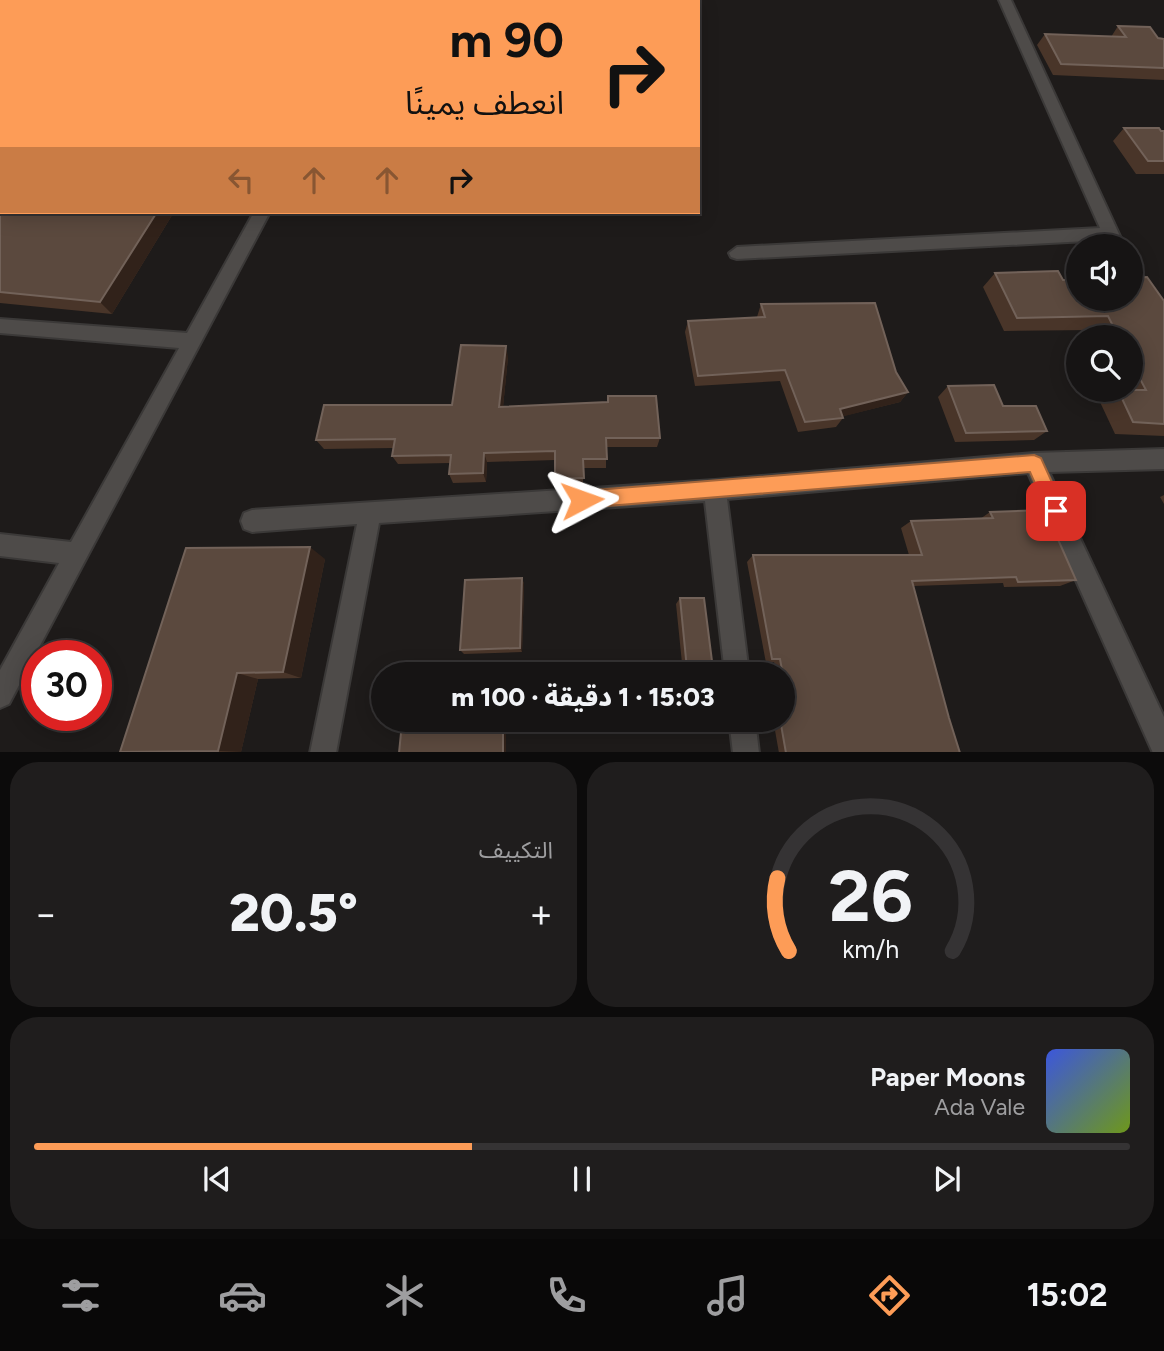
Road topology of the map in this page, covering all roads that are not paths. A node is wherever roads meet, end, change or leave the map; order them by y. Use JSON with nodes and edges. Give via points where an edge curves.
{"nodes":[{"id":1,"x":1005,"y":0,"type":"edge"},
{"id":2,"x":261,"y":214,"type":"edge"},
{"id":3,"x":1111,"y":234,"type":"edge"},
{"id":4,"x":1066,"y":242,"type":"edge"},
{"id":5,"x":737,"y":253,"type":"dead end"},
{"id":6,"x":1143,"y":291,"type":"edge"},
{"id":7,"x":1164,"y":324,"type":"edge"},
{"id":8,"x":0,"y":326,"type":"edge"},
{"id":9,"x":192,"y":341,"type":"junction"},
{"id":10,"x":1164,"y":459,"type":"edge"},
{"id":11,"x":1034,"y":463,"type":"junction"},
{"id":12,"x":715,"y":490,"type":"junction"},
{"id":13,"x":370,"y":515,"type":"junction"},
{"id":14,"x":252,"y":522,"type":"dead end"},
{"id":15,"x":0,"y":545,"type":"edge"},
{"id":16,"x":76,"y":554,"type":"junction"},
{"id":17,"x":736,"y":662,"type":"edge"},
{"id":18,"x":0,"y":695,"type":"edge"},
{"id":19,"x":744,"y":732,"type":"edge"},
{"id":20,"x":1164,"y":746,"type":"edge"},
{"id":21,"x":323,"y":752,"type":"edge"},
{"id":22,"x":746,"y":752,"type":"edge"}],
"edges":[{"from":1,"to":3,"type":"street"},
{"from":2,"to":9,"type":"street"},
{"from":4,"to":5,"type":"street"},
{"from":6,"to":7,"type":"street"},
{"from":8,"to":9,"type":"street"},
{"from":9,"to":16,"type":"street"},
{"from":10,"to":11,"type":"street"},
{"from":11,"to":12,"type":"street"},
{"from":11,"to":20,"type":"street"},
{"from":12,"to":13,"type":"street"},
{"from":12,"to":17,"type":"street"},
{"from":13,"to":14,"type":"street"},
{"from":13,"to":21,"type":"street"},
{"from":15,"to":16,"type":"street"},
{"from":16,"to":18,"type":"street"},
{"from":19,"to":22,"type":"street"}]}
